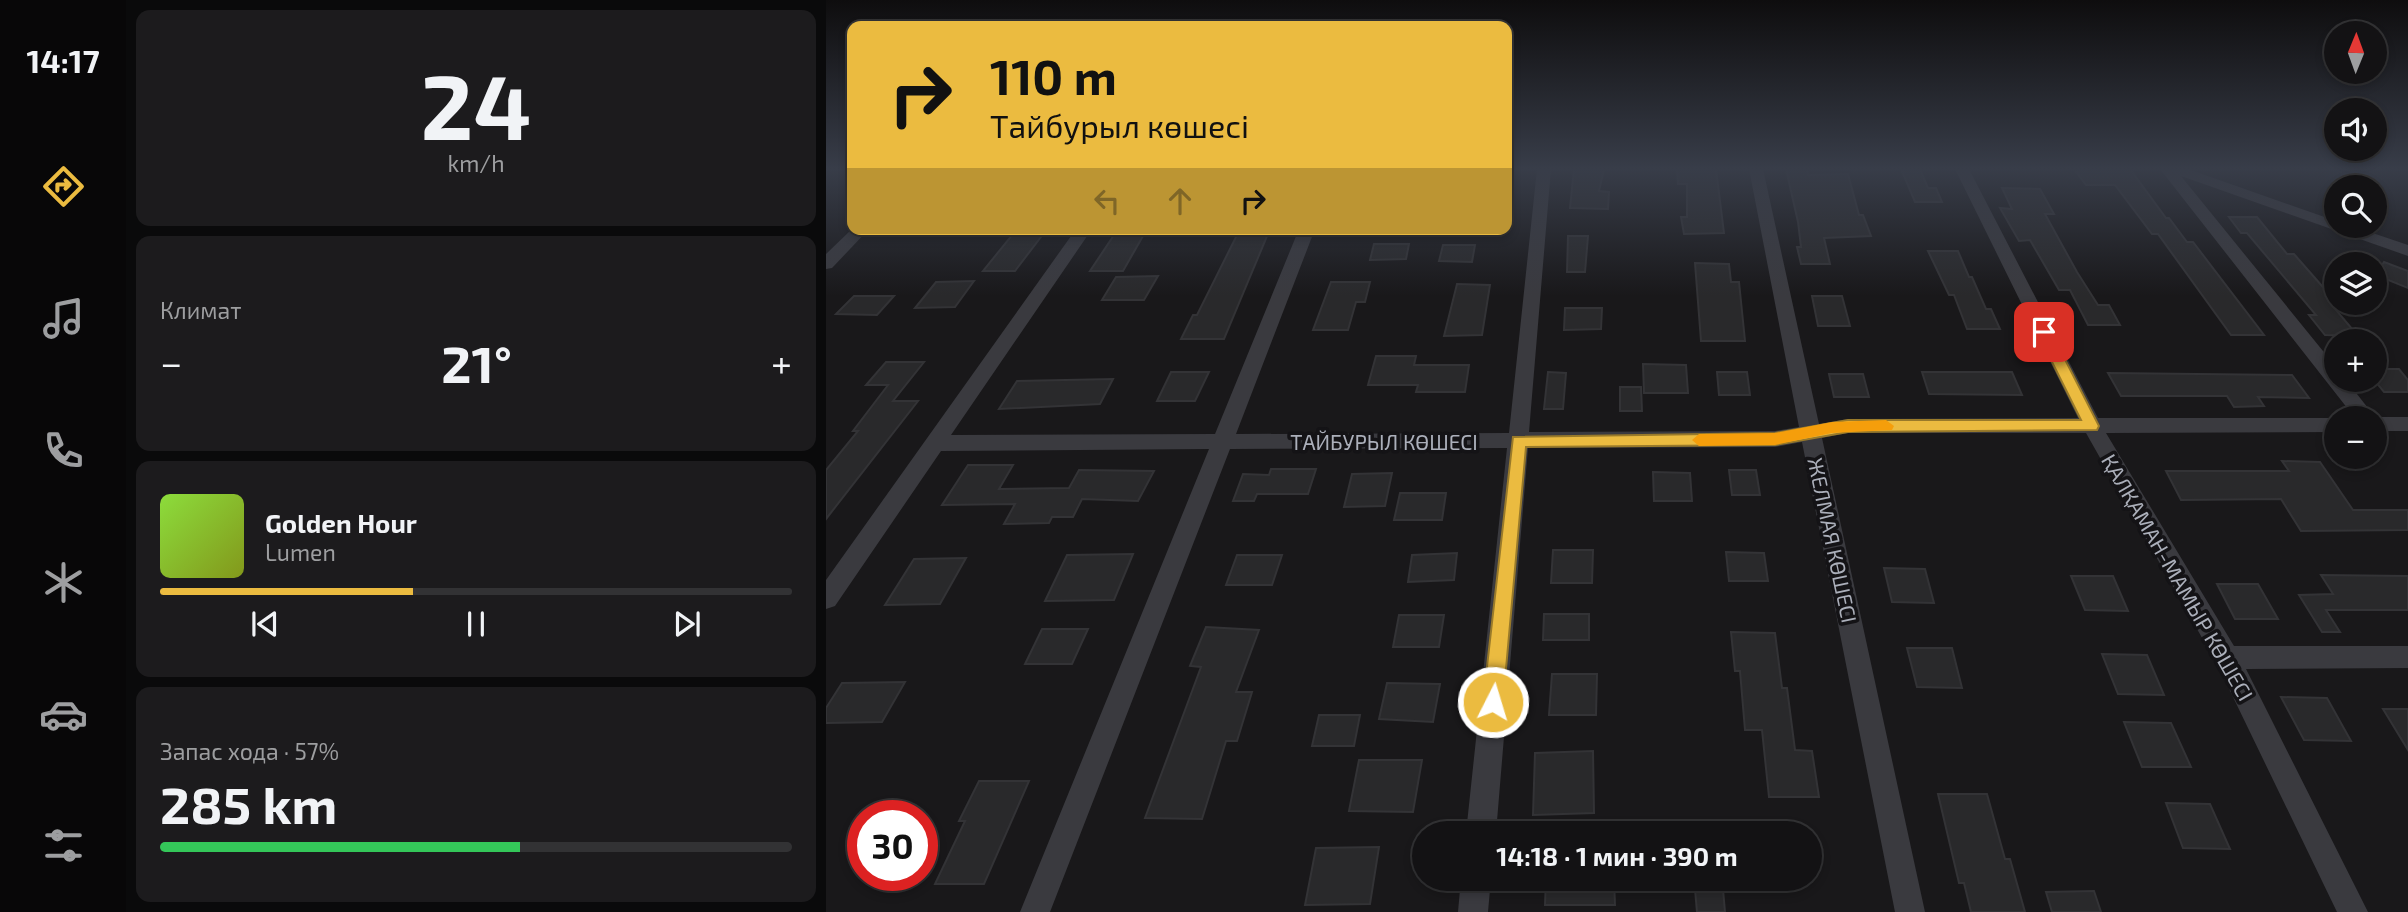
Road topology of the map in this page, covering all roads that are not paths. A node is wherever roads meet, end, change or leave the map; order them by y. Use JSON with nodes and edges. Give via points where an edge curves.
{"nodes":[{"id":1,"x":1540,"y":212,"type":"edge"},
{"id":2,"x":1765,"y":212,"type":"edge"},
{"id":3,"x":1984,"y":212,"type":"edge"},
{"id":4,"x":2201,"y":212,"type":"edge"},
{"id":5,"x":2295,"y":212,"type":"edge"},
{"id":6,"x":2324,"y":222,"type":"edge"},
{"id":7,"x":855,"y":235,"type":"edge"},
{"id":8,"x":1080,"y":235,"type":"edge"},
{"id":9,"x":1305,"y":235,"type":"edge"},
{"id":10,"x":2371,"y":238,"type":"edge"},
{"id":11,"x":2408,"y":251,"type":"edge"},
{"id":12,"x":826,"y":264,"type":"edge"},
{"id":13,"x":2356,"y":406,"type":"edge"},
{"id":14,"x":2387,"y":424,"type":"edge"},
{"id":15,"x":2408,"y":424,"type":"edge"},
{"id":16,"x":2324,"y":425,"type":"edge"},
{"id":17,"x":2092,"y":426,"type":"junction"},
{"id":18,"x":1810,"y":433,"type":"junction"},
{"id":19,"x":1223,"y":441,"type":"junction"},
{"id":20,"x":1518,"y":441,"type":"junction"},
{"id":21,"x":935,"y":443,"type":"junction"},
{"id":22,"x":826,"y":598,"type":"edge"},
{"id":23,"x":2408,"y":657,"type":"edge"},
{"id":24,"x":2227,"y":658,"type":"junction"},
{"id":25,"x":1482,"y":821,"type":"edge"},
{"id":26,"x":1475,"y":891,"type":"edge"},
{"id":27,"x":1035,"y":912,"type":"edge"},
{"id":28,"x":1473,"y":912,"type":"edge"},
{"id":29,"x":1910,"y":912,"type":"edge"},
{"id":30,"x":2353,"y":912,"type":"edge"}],
"edges":[{"from":1,"to":20,"type":"street"},
{"from":2,"to":18,"type":"street","name":"ЖЕЛМАЯ КӨШЕСІ"},
{"from":3,"to":17,"type":"street","name":"ҚАЛҚАМАН-МАМЫР КӨШЕСІ"},
{"from":4,"to":13,"type":"street"},
{"from":5,"to":6,"type":"street"},
{"from":7,"to":12,"type":"street"},
{"from":8,"to":21,"type":"street"},
{"from":9,"to":19,"type":"street"},
{"from":10,"to":11,"type":"street"},
{"from":14,"to":15,"type":"street"},
{"from":16,"to":17,"type":"street","name":"ТАЙБУРЫЛ КӨШЕСІ"},
{"from":17,"to":18,"type":"street","name":"ТАЙБУРЫЛ КӨШЕСІ","via":[[1848,426]]},
{"from":17,"to":24,"type":"street","name":"ҚАЛҚАМАН-МАМЫР КӨШЕСІ"},
{"from":18,"to":20,"type":"street","name":"ТАЙБУРЫЛ КӨШЕСІ","via":[[1775,439]]},
{"from":18,"to":29,"type":"street","name":"ЖЕЛМАЯ КӨШЕСІ"},
{"from":19,"to":20,"type":"street","name":"ТАЙБУРЫЛ КӨШЕСІ"},
{"from":19,"to":21,"type":"street","name":"ТАЙБУРЫЛ КӨШЕСІ"},
{"from":19,"to":27,"type":"street"},
{"from":20,"to":25,"type":"street"},
{"from":21,"to":22,"type":"street"},
{"from":23,"to":24,"type":"street"},
{"from":24,"to":30,"type":"street","name":"ҚАЛҚАМАН-МАМЫР КӨШЕСІ"},
{"from":26,"to":28,"type":"street"}]}
